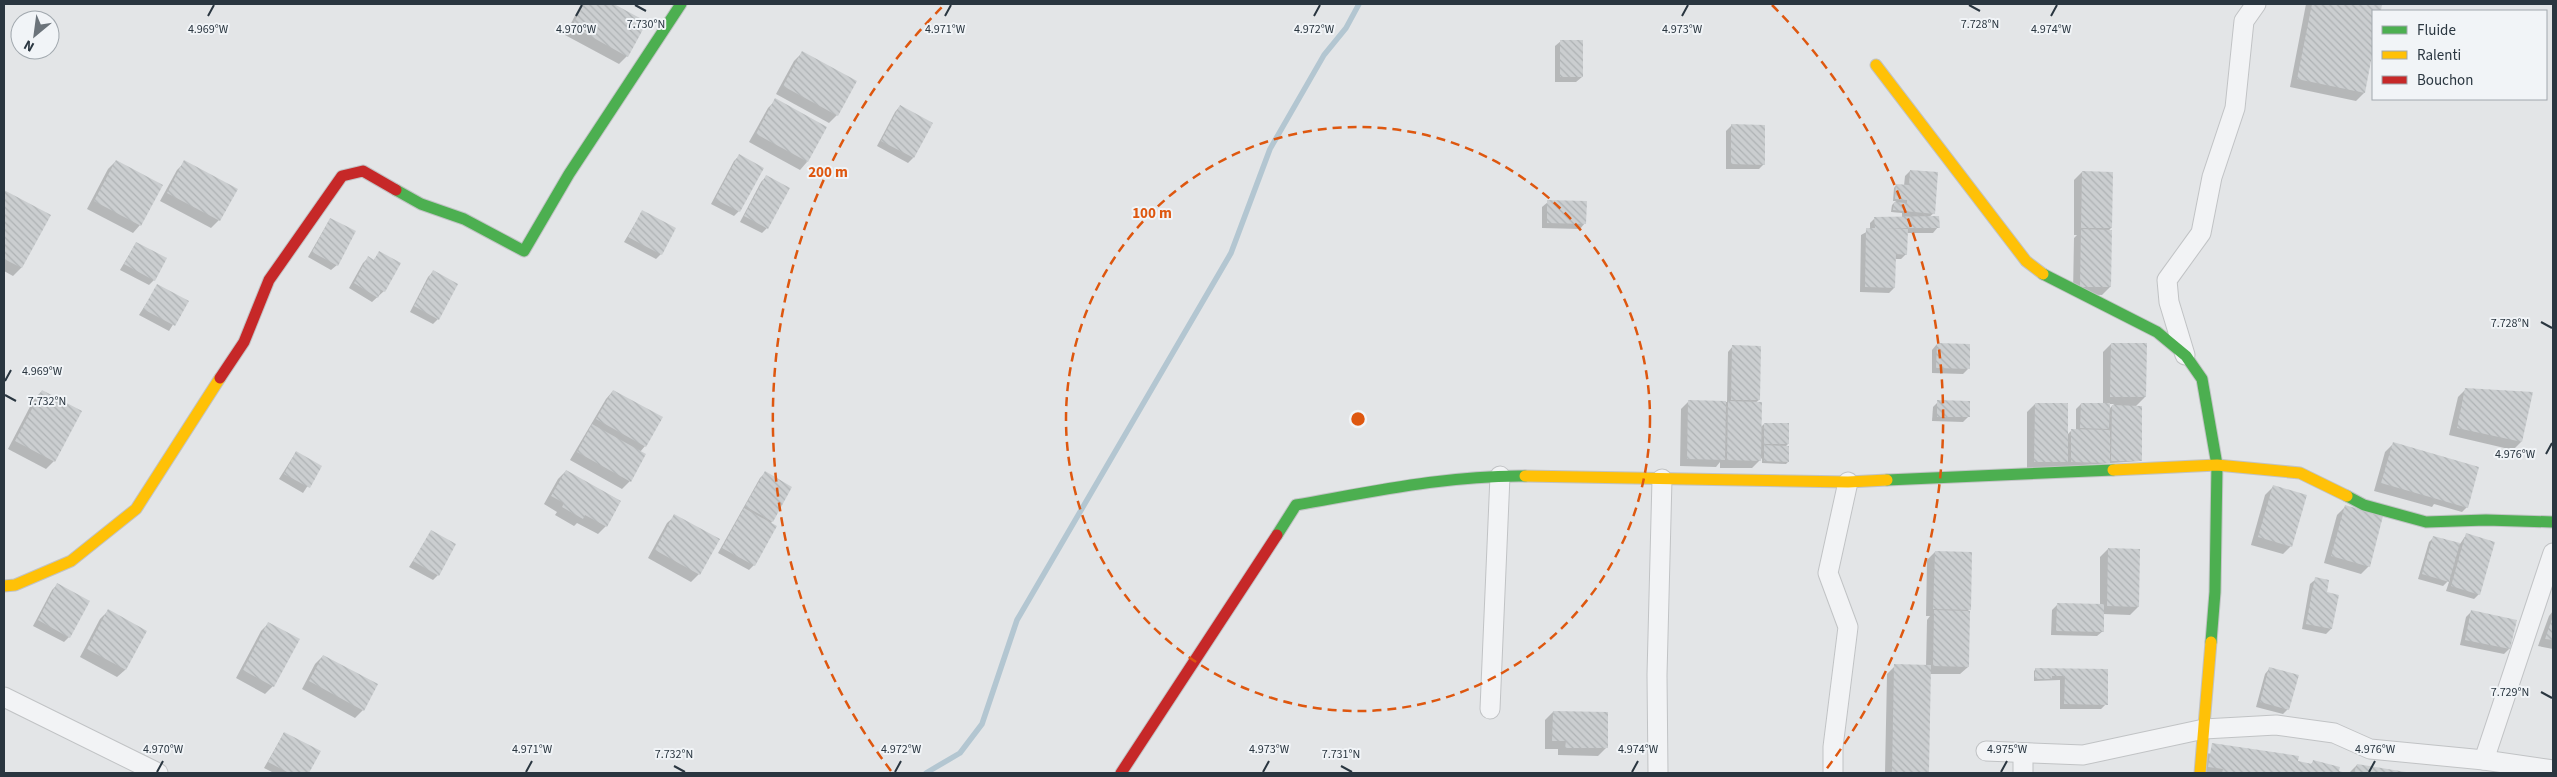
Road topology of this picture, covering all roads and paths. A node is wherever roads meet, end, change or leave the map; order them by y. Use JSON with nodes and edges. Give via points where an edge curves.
{"nodes":[{"id":1,"x":681,"y":4,"type":"edge"},
{"id":2,"x":2256,"y":4,"type":"edge"},
{"id":3,"x":1876,"y":65,"type":"dead end"},
{"id":4,"x":2186,"y":356,"type":"junction"},
{"id":5,"x":2217,"y":465,"type":"junction"},
{"id":6,"x":1500,"y":476,"type":"junction"},
{"id":7,"x":1662,"y":479,"type":"junction"},
{"id":8,"x":1848,"y":482,"type":"junction"},
{"id":9,"x":2553,"y":522,"type":"edge"},
{"id":10,"x":2553,"y":553,"type":"edge"},
{"id":11,"x":4,"y":586,"type":"edge"},
{"id":12,"x":4,"y":697,"type":"edge"},
{"id":13,"x":1490,"y":709,"type":"dead end"},
{"id":14,"x":2204,"y":729,"type":"junction"},
{"id":15,"x":1986,"y":751,"type":"dead end"},
{"id":16,"x":2024,"y":754,"type":"junction"},
{"id":17,"x":2484,"y":760,"type":"junction"},
{"id":18,"x":2553,"y":770,"type":"edge"},
{"id":19,"x":158,"y":773,"type":"edge"},
{"id":20,"x":1120,"y":773,"type":"edge"},
{"id":21,"x":1658,"y":773,"type":"edge"},
{"id":22,"x":1833,"y":773,"type":"edge"},
{"id":23,"x":2023,"y":773,"type":"edge"},
{"id":24,"x":2200,"y":773,"type":"edge"}],
"edges":[{"from":1,"to":11,"type":"street","via":[[524,251],[464,219],[421,204],[362,171],[342,176],[269,280],[244,342],[136,508],[71,561],[15,585]]},
{"from":2,"to":4,"type":"street","via":[[2244,21],[2236,108],[2212,177],[2201,232],[2167,280],[2169,302]]},
{"from":3,"to":4,"type":"street","via":[[2026,261],[2050,279],[2157,332]]},
{"from":4,"to":5,"type":"street","via":[[2202,379]]},
{"from":5,"to":8,"type":"street"},
{"from":5,"to":9,"type":"street","via":[[2300,473],[2364,505],[2426,522]]},
{"from":5,"to":14,"type":"street","via":[[2215,592]]},
{"from":6,"to":7,"type":"street"},
{"from":6,"to":13,"type":"street"},
{"from":6,"to":20,"type":"street","via":[[1389,489],[1296,505]]},
{"from":7,"to":8,"type":"street"},
{"from":7,"to":21,"type":"street"},
{"from":8,"to":22,"type":"street","via":[[1828,573],[1848,627],[1833,748]]},
{"from":10,"to":17,"type":"street"},
{"from":12,"to":19,"type":"street"},
{"from":14,"to":16,"type":"street","via":[[2082,755]]},
{"from":14,"to":17,"type":"street","via":[[2276,725],[2334,733],[2370,749]]},
{"from":14,"to":24,"type":"street"},
{"from":15,"to":16,"type":"street"},
{"from":16,"to":23,"type":"street"},
{"from":17,"to":18,"type":"street"}]}
